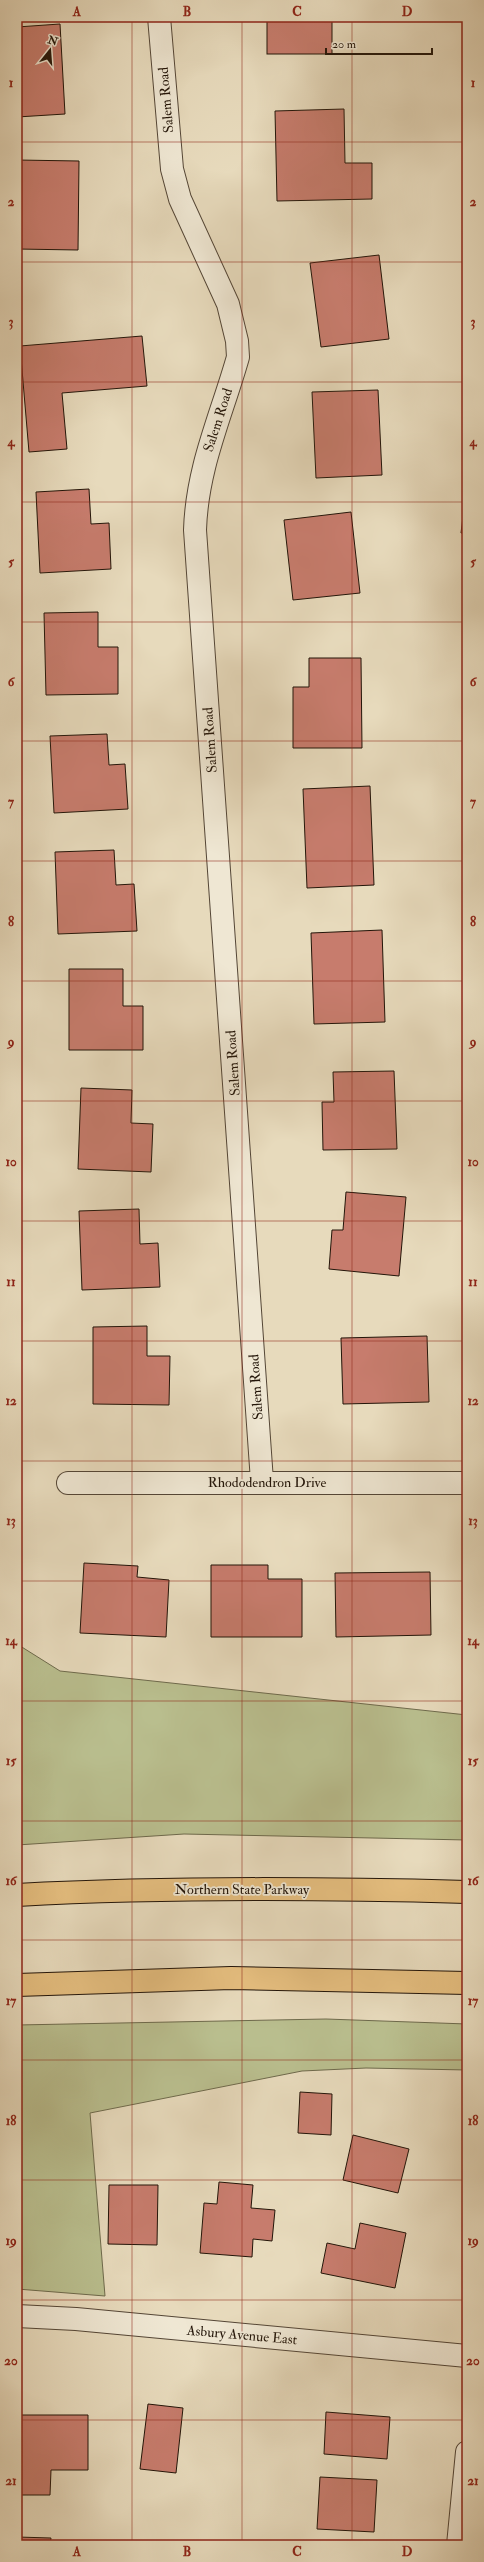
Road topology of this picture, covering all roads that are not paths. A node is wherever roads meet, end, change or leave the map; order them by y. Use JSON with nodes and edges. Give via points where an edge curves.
{"nodes":[{"id":1,"x":159,"y":17,"type":"edge"},
{"id":2,"x":262,"y":1482,"type":"junction"},
{"id":3,"x":68,"y":1483,"type":"dead end"},
{"id":4,"x":467,"y":1483,"type":"edge"},
{"id":5,"x":467,"y":1892,"type":"edge"},
{"id":6,"x":17,"y":1895,"type":"edge"},
{"id":7,"x":467,"y":1983,"type":"edge"},
{"id":8,"x":17,"y":1985,"type":"edge"},
{"id":9,"x":17,"y":2316,"type":"edge"},
{"id":10,"x":467,"y":2356,"type":"edge"},
{"id":11,"x":467,"y":2452,"type":"edge"},
{"id":12,"x":458,"y":2545,"type":"edge"}],
"edges":[{"from":1,"to":2,"type":"street","name":"Salem Road","via":[[172,169],[180,199],[228,304],[237,341],[238,357],[203,464],[196,499],[195,530]]},
{"from":2,"to":3,"type":"street","name":"Rhododendron Drive"},
{"from":2,"to":4,"type":"street","name":"Rhododendron Drive"},
{"from":5,"to":6,"type":"highway","name":"Northern State Parkway","via":[[224,1889]]},
{"from":7,"to":8,"type":"highway","via":[[231,1978]]},
{"from":9,"to":10,"type":"street","name":"Asbury Avenue East"},
{"from":11,"to":12,"type":"street"}]}
